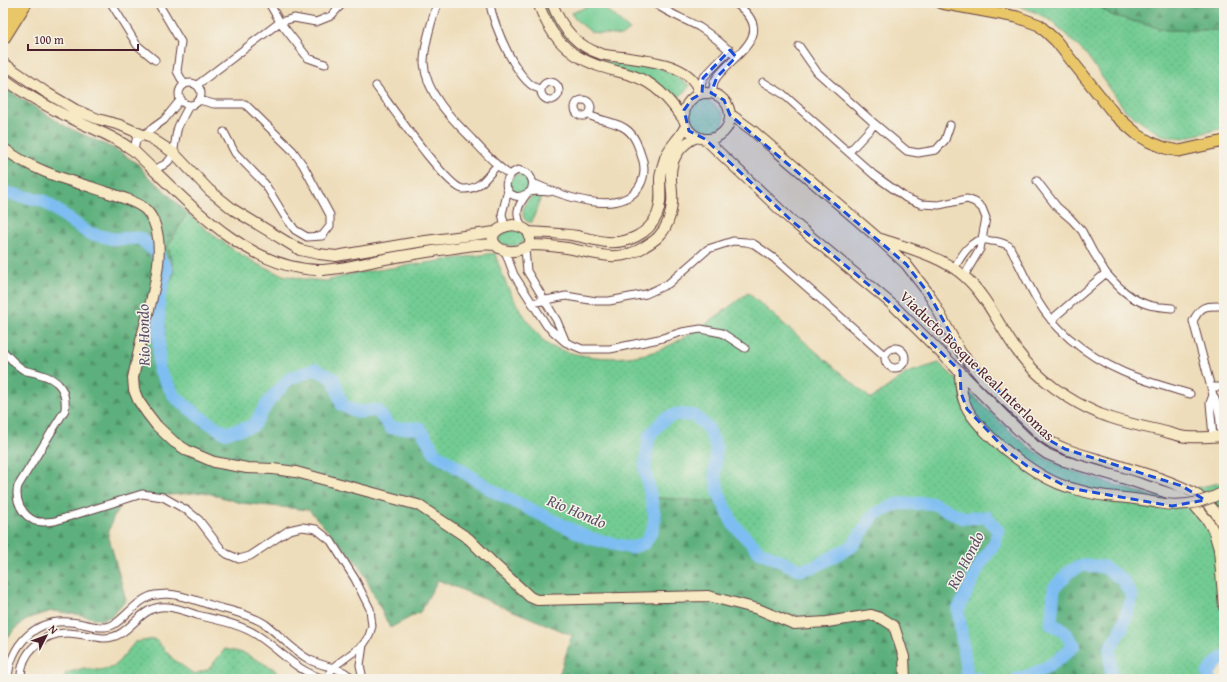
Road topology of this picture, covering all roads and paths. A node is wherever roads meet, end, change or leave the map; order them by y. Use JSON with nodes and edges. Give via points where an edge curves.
{"nodes":[{"id":1,"x":12,"y":3,"type":"edge"},
{"id":2,"x":25,"y":3,"type":"edge"},
{"id":3,"x":111,"y":3,"type":"edge"},
{"id":4,"x":158,"y":3,"type":"edge"},
{"id":5,"x":269,"y":3,"type":"edge"},
{"id":6,"x":343,"y":3,"type":"edge"},
{"id":7,"x":437,"y":3,"type":"edge"},
{"id":8,"x":490,"y":3,"type":"edge"},
{"id":9,"x":538,"y":3,"type":"edge"},
{"id":10,"x":552,"y":3,"type":"edge"},
{"id":11,"x":654,"y":3,"type":"edge"},
{"id":12,"x":735,"y":3,"type":"edge"},
{"id":13,"x":941,"y":3,"type":"edge"},
{"id":14,"x":3,"y":18,"type":"edge"},
{"id":15,"x":280,"y":22,"type":"junction"},
{"id":16,"x":3,"y":38,"type":"edge"},
{"id":17,"x":799,"y":46,"type":"dead end"},
{"id":18,"x":730,"y":50,"type":"junction"},
{"id":19,"x":736,"y":56,"type":"junction"},
{"id":20,"x":155,"y":60,"type":"dead end"},
{"id":21,"x":3,"y":63,"type":"edge"},
{"id":22,"x":325,"y":64,"type":"dead end"},
{"id":23,"x":3,"y":78,"type":"edge"},
{"id":24,"x":763,"y":82,"type":"dead end"},
{"id":25,"x":184,"y":84,"type":"junction"},
{"id":26,"x":197,"y":85,"type":"junction"},
{"id":27,"x":376,"y":86,"type":"dead end"},
{"id":28,"x":541,"y":89,"type":"dead end"},
{"id":29,"x":705,"y":94,"type":"junction"},
{"id":30,"x":181,"y":99,"type":"junction"},
{"id":31,"x":199,"y":100,"type":"junction"},
{"id":32,"x":189,"y":105,"type":"junction"},
{"id":33,"x":730,"y":114,"type":"junction"},
{"id":34,"x":589,"y":115,"type":"dead end"},
{"id":35,"x":685,"y":122,"type":"junction"},
{"id":36,"x":875,"y":124,"type":"junction"},
{"id":37,"x":950,"y":125,"type":"dead end"},
{"id":38,"x":224,"y":132,"type":"dead end"},
{"id":39,"x":143,"y":135,"type":"junction"},
{"id":40,"x":701,"y":138,"type":"junction"},
{"id":41,"x":1224,"y":140,"type":"edge"},
{"id":42,"x":3,"y":148,"type":"edge"},
{"id":43,"x":134,"y":151,"type":"junction"},
{"id":44,"x":849,"y":152,"type":"junction"},
{"id":45,"x":174,"y":153,"type":"junction"},
{"id":46,"x":497,"y":166,"type":"junction"},
{"id":47,"x":153,"y":169,"type":"junction"},
{"id":48,"x":510,"y":175,"type":"junction"},
{"id":49,"x":1037,"y":181,"type":"dead end"},
{"id":50,"x":533,"y":183,"type":"junction"},
{"id":51,"x":508,"y":190,"type":"junction"},
{"id":52,"x":555,"y":192,"type":"junction"},
{"id":53,"x":528,"y":194,"type":"junction"},
{"id":54,"x":505,"y":226,"type":"junction"},
{"id":55,"x":525,"y":229,"type":"junction"},
{"id":56,"x":495,"y":232,"type":"junction"},
{"id":57,"x":878,"y":238,"type":"junction"},
{"id":58,"x":981,"y":240,"type":"junction"},
{"id":59,"x":496,"y":245,"type":"junction"},
{"id":60,"x":527,"y":247,"type":"junction"},
{"id":61,"x":505,"y":251,"type":"junction"},
{"id":62,"x":954,"y":268,"type":"junction"},
{"id":63,"x":1106,"y":273,"type":"junction"},
{"id":64,"x":964,"y":276,"type":"junction"},
{"id":65,"x":545,"y":300,"type":"junction"},
{"id":66,"x":532,"y":303,"type":"junction"},
{"id":67,"x":1224,"y":306,"type":"edge"},
{"id":68,"x":1172,"y":308,"type":"dead end"},
{"id":69,"x":1050,"y":320,"type":"junction"},
{"id":70,"x":566,"y":342,"type":"junction"},
{"id":71,"x":745,"y":348,"type":"dead end"},
{"id":72,"x":3,"y":351,"type":"edge"},
{"id":73,"x":885,"y":356,"type":"dead end"},
{"id":74,"x":960,"y":372,"type":"junction"},
{"id":75,"x":1224,"y":387,"type":"edge"},
{"id":76,"x":1212,"y":391,"type":"junction"},
{"id":77,"x":1190,"y":394,"type":"dead end"},
{"id":78,"x":1219,"y":437,"type":"edge"},
{"id":79,"x":1224,"y":492,"type":"edge"},
{"id":80,"x":1224,"y":528,"type":"edge"},
{"id":81,"x":1224,"y":607,"type":"edge"},
{"id":82,"x":363,"y":645,"type":"junction"},
{"id":83,"x":332,"y":668,"type":"junction"},
{"id":84,"x":8,"y":679,"type":"edge"},
{"id":85,"x":21,"y":679,"type":"edge"},
{"id":86,"x":326,"y":679,"type":"edge"},
{"id":87,"x":354,"y":679,"type":"edge"},
{"id":88,"x":363,"y":679,"type":"edge"},
{"id":89,"x":905,"y":679,"type":"edge"}],
"edges":[{"from":1,"to":14,"type":"highway"},
{"from":2,"to":16,"type":"highway"},
{"from":3,"to":20,"type":"street","via":[[137,46]]},
{"from":4,"to":25,"type":"street","via":[[181,42],[177,71]]},
{"from":5,"to":15,"type":"street"},
{"from":6,"to":15,"type":"street","via":[[331,16],[316,22],[294,18]]},
{"from":7,"to":46,"type":"street","via":[[424,64],[429,82],[441,105]]},
{"from":8,"to":28,"type":"street","via":[[494,21],[508,53],[527,82]]},
{"from":9,"to":35,"type":"main road","via":[[554,37],[575,55],[596,65],[643,80],[660,92],[676,108]]},
{"from":10,"to":29,"type":"main road","via":[[566,30],[583,45],[602,55],[656,61],[668,65],[692,79]]},
{"from":11,"to":18,"type":"street","via":[[674,16],[699,27]]},
{"from":12,"to":19,"type":"street","via":[[748,14],[754,29],[753,37]]},
{"from":13,"to":41,"type":"main road","via":[[1017,16],[1039,25],[1056,41],[1115,115],[1138,136],[1150,142],[1179,151]]},
{"from":15,"to":22,"type":"street","via":[[308,58]]},
{"from":15,"to":26,"type":"street"},
{"from":17,"to":36,"type":"street","via":[[817,72]]},
{"from":18,"to":19,"type":"street"},
{"from":18,"to":29,"type":"street","via":[[703,78],[701,85]]},
{"from":19,"to":29,"type":"street"},
{"from":21,"to":39,"type":"main road","via":[[76,110]]},
{"from":23,"to":43,"type":"main road","via":[[58,111],[114,138]]},
{"from":24,"to":44,"type":"street","via":[[782,94]]},
{"from":25,"to":26,"type":"street","via":[[191,82]]},
{"from":25,"to":30,"type":"street","via":[[180,88]]},
{"from":26,"to":31,"type":"street","via":[[201,89]]},
{"from":27,"to":46,"type":"street","via":[[437,168],[461,189],[476,187]]},
{"from":29,"to":33,"type":"main road","via":[[724,100]]},
{"from":29,"to":35,"type":"main road","via":[[692,99],[686,106]]},
{"from":30,"to":32,"type":"street"},
{"from":30,"to":39,"type":"street","via":[[164,120]]},
{"from":31,"to":32,"type":"street"},
{"from":31,"to":38,"type":"street","via":[[214,104],[245,104],[293,151],[330,215],[330,226],[322,236],[307,237],[295,230],[265,184],[235,153]]},
{"from":32,"to":45,"type":"street","via":[[178,128]]},
{"from":33,"to":40,"type":"main road","via":[[729,124],[723,133],[715,138]]},
{"from":33,"to":57,"type":"main road","name":"Viaducto Bosque Real Interlomas"},
{"from":34,"to":52,"type":"street","via":[[619,124],[634,137],[644,164],[642,181],[630,197],[614,202],[586,200]]},
{"from":35,"to":40,"type":"main road","via":[[689,131]]},
{"from":35,"to":55,"type":"main road","via":[[681,134],[665,156],[660,180],[658,214],[653,224],[643,233],[620,242],[607,242]]},
{"from":36,"to":37,"type":"street","via":[[907,151],[918,153],[936,150],[945,140]]},
{"from":36,"to":44,"type":"street"},
{"from":39,"to":43,"type":"street","via":[[136,140]]},
{"from":39,"to":45,"type":"main road","via":[[149,136]]},
{"from":40,"to":60,"type":"main road","via":[[686,143],[674,160],[670,178],[670,215],[658,237],[648,245],[638,251],[615,257],[556,246]]},
{"from":40,"to":74,"type":"main road","name":"Viaducto Bosque Real Interlomas","via":[[792,221],[894,306]]},
{"from":42,"to":89,"type":"main road","via":[[26,164],[46,173],[139,205],[153,221],[157,232],[158,264],[133,378],[134,390],[138,400],[157,426],[188,451],[214,462],[296,472],[418,505],[469,539],[530,597],[537,600],[708,596],[758,609],[794,624],[871,615],[883,618],[894,626],[904,657]]},
{"from":43,"to":47,"type":"main road"},
{"from":44,"to":58,"type":"street","via":[[888,186],[920,204],[939,205],[967,199],[975,202],[982,208],[986,218]]},
{"from":45,"to":47,"type":"street","via":[[168,163]]},
{"from":45,"to":56,"type":"main road","via":[[209,190],[234,210],[300,250],[336,256]]},
{"from":46,"to":48,"type":"street"},
{"from":47,"to":59,"type":"main road","via":[[197,212],[219,229],[282,265],[320,270],[439,250],[484,244]]},
{"from":48,"to":50,"type":"street","via":[[523,171],[530,176]]},
{"from":48,"to":51,"type":"street","via":[[506,182]]},
{"from":49,"to":63,"type":"street","via":[[1057,208],[1082,231]]},
{"from":50,"to":52,"type":"street"},
{"from":50,"to":53,"type":"street"},
{"from":51,"to":53,"type":"street","via":[[514,196],[522,197]]},
{"from":51,"to":54,"type":"street","via":[[502,214]]},
{"from":52,"to":53,"type":"street"},
{"from":53,"to":55,"type":"street","via":[[518,210],[518,218]]},
{"from":54,"to":55,"type":"main road","via":[[513,225]]},
{"from":54,"to":56,"type":"main road"},
{"from":55,"to":60,"type":"main road","via":[[530,236]]},
{"from":56,"to":59,"type":"main road","via":[[493,239]]},
{"from":57,"to":62,"type":"main road","via":[[912,249]]},
{"from":57,"to":80,"type":"main road","name":"Viaducto Bosque Real Interlomas","via":[[906,264],[929,294],[961,353],[983,379],[1042,436],[1065,449],[1133,469],[1198,494],[1218,516]]},
{"from":58,"to":62,"type":"street","via":[[972,244]]},
{"from":58,"to":64,"type":"street","via":[[978,254]]},
{"from":58,"to":69,"type":"street","via":[[997,241],[1009,246]]},
{"from":59,"to":61,"type":"main road"},
{"from":60,"to":61,"type":"main road","via":[[512,252]]},
{"from":60,"to":65,"type":"street","via":[[527,271]]},
{"from":61,"to":66,"type":"street","via":[[514,275]]},
{"from":62,"to":64,"type":"main road"},
{"from":63,"to":68,"type":"street","via":[[1130,296],[1149,305]]},
{"from":63,"to":69,"type":"street"},
{"from":64,"to":78,"type":"main road","via":[[979,291],[1028,364],[1053,386],[1080,404],[1129,423],[1186,437]]},
{"from":65,"to":66,"type":"street"},
{"from":65,"to":70,"type":"street"},
{"from":65,"to":73,"type":"street","via":[[566,296],[609,301],[646,294],[668,284],[708,249],[733,241],[746,242],[754,244],[775,259]]},
{"from":66,"to":70,"type":"street","via":[[547,326]]},
{"from":67,"to":76,"type":"street","via":[[1207,306],[1199,310],[1193,321]]},
{"from":69,"to":77,"type":"street","via":[[1085,351],[1117,370],[1140,380]]},
{"from":70,"to":71,"type":"street","via":[[582,349],[610,349],[701,329],[722,334]]},
{"from":72,"to":82,"type":"street","via":[[22,369],[53,379],[63,389],[66,399],[65,410],[16,492],[17,501],[29,516],[36,521],[55,521],[142,494],[153,494],[188,511],[199,520],[222,550],[239,559],[250,556],[289,530],[302,527],[316,530],[331,541],[340,554],[370,610],[372,626]]},
{"from":74,"to":79,"type":"main road","bridge":true,"via":[[961,393],[967,409],[974,418],[1007,451],[1055,482],[1069,488],[1106,496],[1126,497],[1172,506],[1213,498]]},
{"from":74,"to":81,"type":"main road","name":"Viaducto Bosque Real Interlomas","via":[[1011,423],[1047,454],[1177,496],[1194,505],[1214,532],[1221,560]]},
{"from":75,"to":76,"type":"street"},
{"from":76,"to":78,"type":"street","via":[[1219,413]]},
{"from":82,"to":83,"type":"street"},
{"from":82,"to":88,"type":"street","via":[[360,665]]},
{"from":83,"to":84,"type":"street","via":[[309,659],[263,622],[190,599],[165,594],[143,600],[110,627],[62,621],[42,626],[18,646],[10,663]]},
{"from":83,"to":86,"type":"street"},
{"from":83,"to":87,"type":"street"},
{"from":85,"to":86,"type":"street","via":[[22,667],[28,653],[45,638],[68,633],[99,638],[117,636],[156,607],[176,608],[244,629],[257,635],[293,664],[310,674]]}]}
